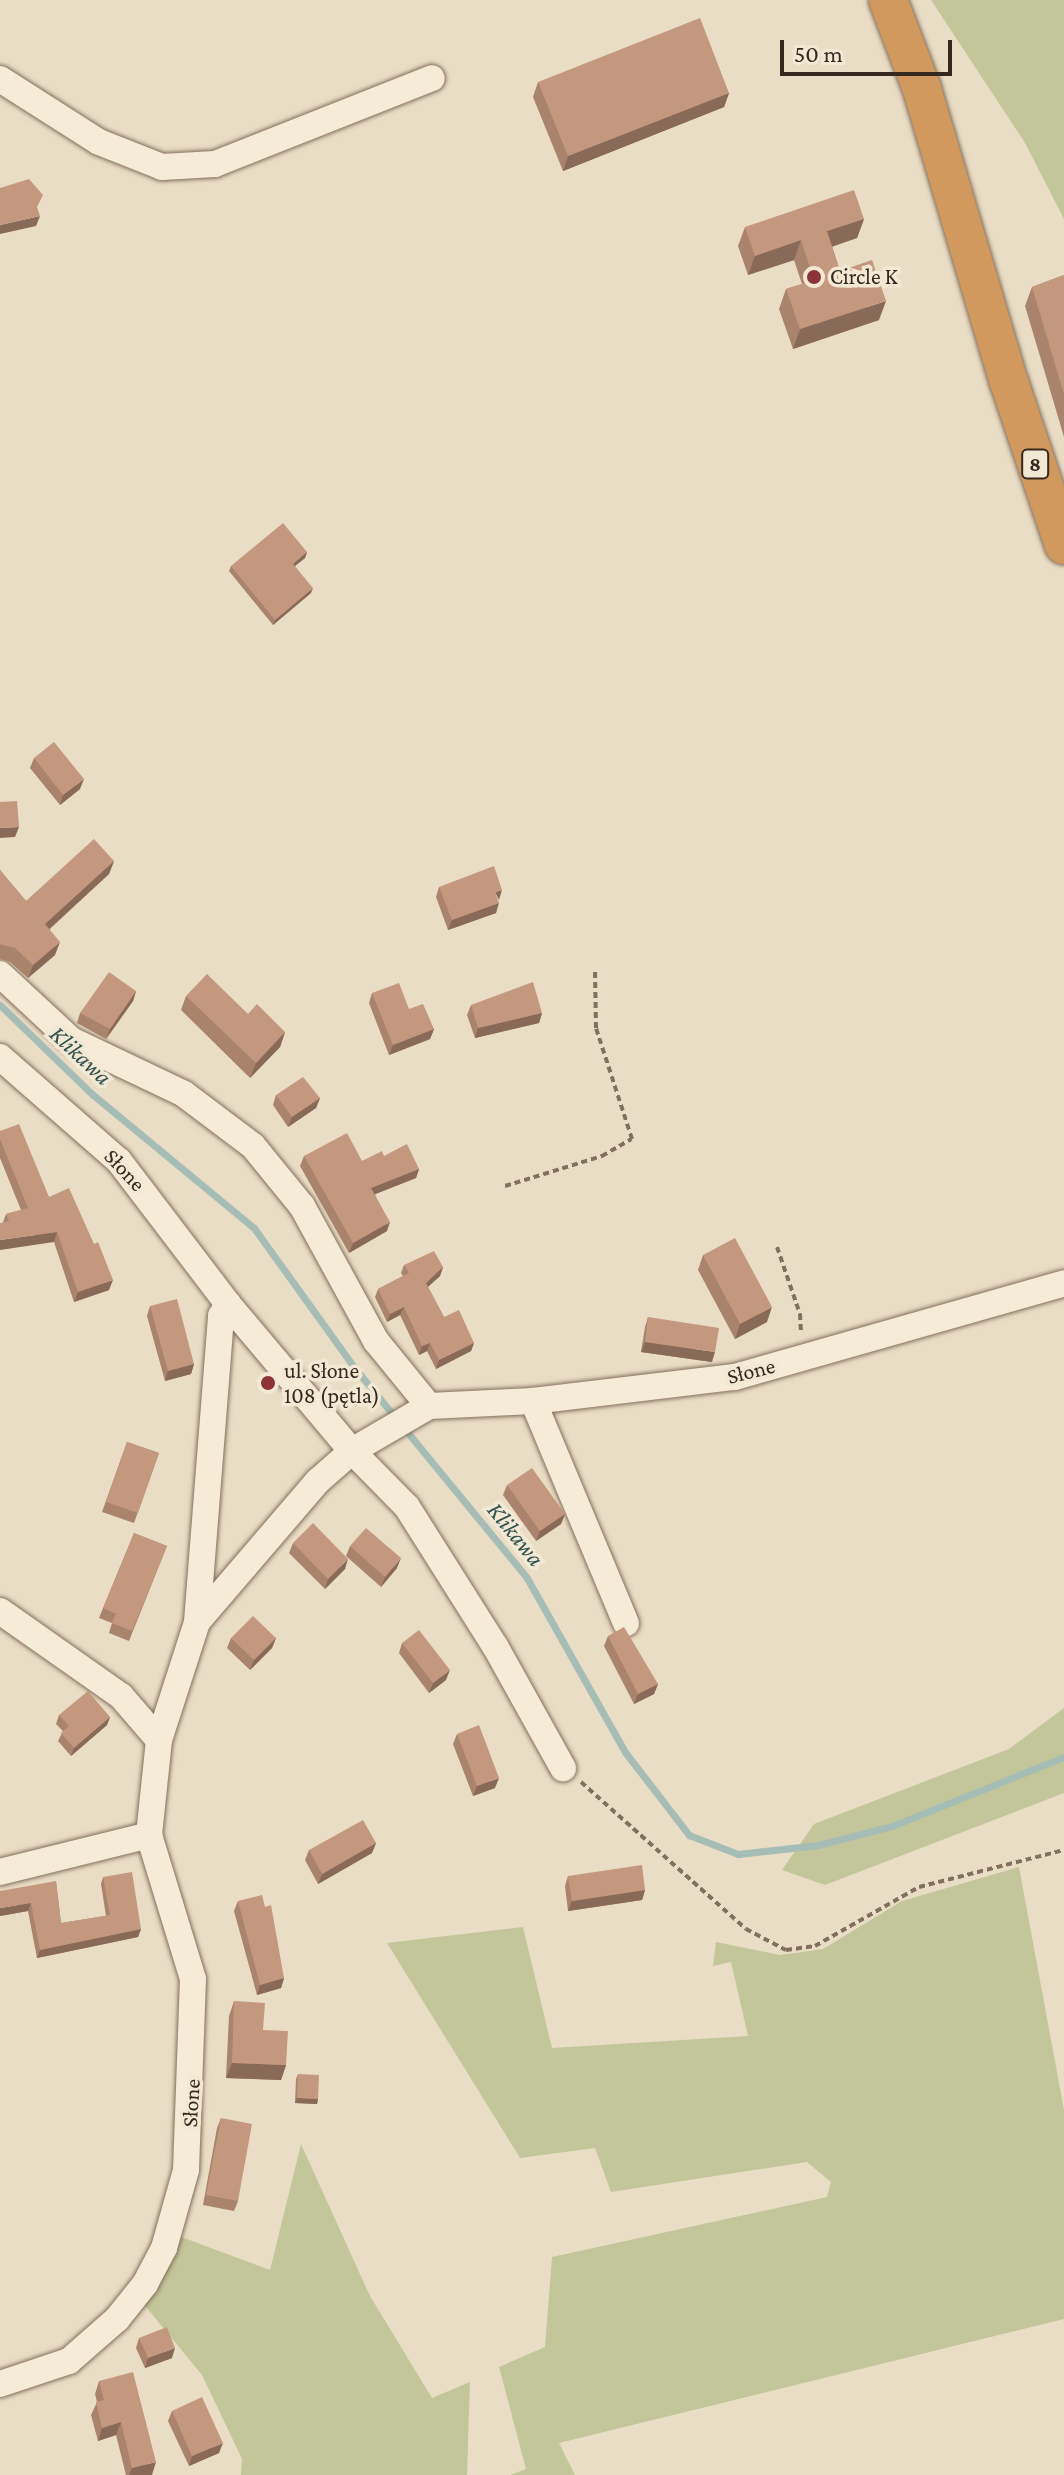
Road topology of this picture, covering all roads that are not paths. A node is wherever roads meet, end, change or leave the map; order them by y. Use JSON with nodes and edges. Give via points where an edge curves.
{"nodes":[{"id":1,"x":888,"y":0,"type":"edge"},
{"id":2,"x":432,"y":78,"type":"dead end"},
{"id":3,"x":0,"y":79,"type":"edge"},
{"id":4,"x":1064,"y":545,"type":"edge"},
{"id":5,"x":0,"y":974,"type":"edge"},
{"id":6,"x":0,"y":1057,"type":"edge"},
{"id":7,"x":1064,"y":1283,"type":"edge"},
{"id":8,"x":228,"y":1304,"type":"junction"},
{"id":9,"x":533,"y":1401,"type":"junction"},
{"id":10,"x":420,"y":1412,"type":"junction"},
{"id":11,"x":352,"y":1451,"type":"junction"},
{"id":12,"x":0,"y":1611,"type":"edge"},
{"id":13,"x":197,"y":1622,"type":"junction"},
{"id":14,"x":626,"y":1623,"type":"dead end"},
{"id":15,"x":159,"y":1740,"type":"junction"},
{"id":16,"x":563,"y":1768,"type":"road end"},
{"id":17,"x":149,"y":1835,"type":"junction"},
{"id":18,"x":0,"y":1872,"type":"edge"},
{"id":19,"x":0,"y":2384,"type":"edge"}],
"edges":[{"from":1,"to":4,"type":"highway","number":"8","via":[[922,89],[1009,382]]},
{"from":2,"to":3,"type":"street","via":[[215,164],[162,167],[99,142]]},
{"from":5,"to":10,"type":"street","via":[[71,1040],[184,1094],[253,1146],[302,1206]]},
{"from":6,"to":8,"type":"street","name":"Słone","via":[[119,1161]]},
{"from":7,"to":9,"type":"street","name":"Słone","via":[[796,1360],[657,1390]]},
{"from":8,"to":11,"type":"street","name":"Słone"},
{"from":8,"to":13,"type":"street","name":"Słone","via":[[221,1316]]},
{"from":9,"to":10,"type":"street","name":"Słone"},
{"from":9,"to":14,"type":"street"},
{"from":10,"to":11,"type":"street"},
{"from":11,"to":13,"type":"street","name":"Słone","via":[[256,1548]]},
{"from":11,"to":16,"type":"street","via":[[407,1507],[433,1544]]},
{"from":12,"to":15,"type":"street","via":[[121,1696]]},
{"from":13,"to":15,"type":"street","name":"Słone"},
{"from":15,"to":17,"type":"street","name":"Słone"},
{"from":17,"to":18,"type":"street"},
{"from":17,"to":19,"type":"street","name":"Słone","via":[[193,1979],[186,2170],[164,2248],[117,2319],[69,2361]]}]}
